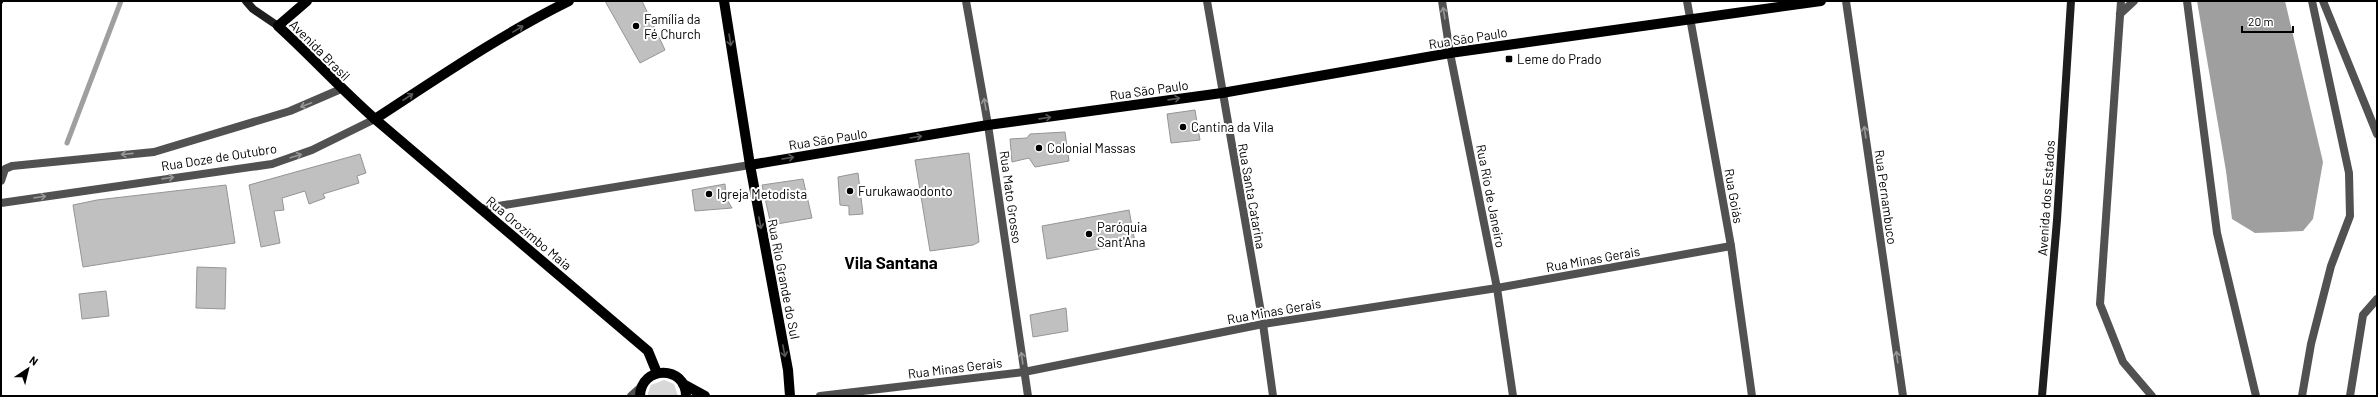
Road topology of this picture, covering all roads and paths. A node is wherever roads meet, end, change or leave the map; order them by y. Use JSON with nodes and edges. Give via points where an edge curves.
{"nodes":[{"id":1,"x":246,"y":1,"type":"edge"},
{"id":2,"x":307,"y":1,"type":"edge"},
{"id":3,"x":569,"y":1,"type":"edge"},
{"id":4,"x":724,"y":1,"type":"edge"},
{"id":5,"x":966,"y":1,"type":"edge"},
{"id":6,"x":1207,"y":1,"type":"edge"},
{"id":7,"x":1442,"y":1,"type":"edge"},
{"id":8,"x":1687,"y":1,"type":"edge"},
{"id":9,"x":1821,"y":1,"type":"edge"},
{"id":10,"x":1846,"y":1,"type":"edge"},
{"id":11,"x":2071,"y":1,"type":"edge"},
{"id":12,"x":2121,"y":1,"type":"edge"},
{"id":13,"x":2134,"y":1,"type":"edge"},
{"id":14,"x":2187,"y":1,"type":"edge"},
{"id":15,"x":2312,"y":1,"type":"edge"},
{"id":16,"x":2323,"y":1,"type":"edge"},
{"id":17,"x":2120,"y":14,"type":"junction"},
{"id":18,"x":1690,"y":19,"type":"junction"},
{"id":19,"x":278,"y":26,"type":"junction"},
{"id":20,"x":1450,"y":53,"type":"junction"},
{"id":21,"x":341,"y":89,"type":"junction"},
{"id":22,"x":1222,"y":93,"type":"junction"},
{"id":23,"x":375,"y":119,"type":"junction"},
{"id":24,"x":988,"y":125,"type":"junction"},
{"id":25,"x":2377,"y":134,"type":"edge"},
{"id":26,"x":750,"y":165,"type":"junction"},
{"id":27,"x":1,"y":180,"type":"edge"},
{"id":28,"x":1,"y":202,"type":"edge"},
{"id":29,"x":480,"y":209,"type":"junction"},
{"id":30,"x":1731,"y":246,"type":"junction"},
{"id":31,"x":1497,"y":288,"type":"junction"},
{"id":32,"x":2377,"y":299,"type":"edge"},
{"id":33,"x":1263,"y":324,"type":"junction"},
{"id":34,"x":1024,"y":372,"type":"junction"},
{"id":35,"x":657,"y":373,"type":"junction"},
{"id":36,"x":683,"y":384,"type":"junction"},
{"id":37,"x":641,"y":392,"type":"edge"},
{"id":38,"x":631,"y":396,"type":"edge"},
{"id":39,"x":686,"y":396,"type":"edge"},
{"id":40,"x":705,"y":396,"type":"edge"},
{"id":41,"x":790,"y":396,"type":"edge"},
{"id":42,"x":820,"y":396,"type":"edge"},
{"id":43,"x":1028,"y":396,"type":"edge"},
{"id":44,"x":1273,"y":396,"type":"edge"},
{"id":45,"x":1514,"y":396,"type":"edge"},
{"id":46,"x":1752,"y":396,"type":"edge"},
{"id":47,"x":1903,"y":396,"type":"edge"},
{"id":48,"x":2042,"y":396,"type":"edge"},
{"id":49,"x":2152,"y":396,"type":"edge"},
{"id":50,"x":2256,"y":396,"type":"edge"},
{"id":51,"x":2302,"y":396,"type":"edge"},
{"id":52,"x":2350,"y":396,"type":"edge"}],
"edges":[{"from":1,"to":19,"type":"main road","name":"Avenida Brasil","via":[[252,9]]},
{"from":2,"to":19,"type":"main road"},
{"from":23,"to":3,"type":"main road","name":"Rua Doze de Outubro","one_way":true,"via":[[544,13]]},
{"from":4,"to":26,"type":"main road","name":"Rua Rio Grande do Sul","one_way":true},
{"from":24,"to":5,"type":"street","name":"Rua Mato Grosso","one_way":true},
{"from":6,"to":22,"type":"street","name":"Rua Santa Catarina"},
{"from":20,"to":7,"type":"street","name":"Rua Rio de Janeiro","one_way":true},
{"from":8,"to":18,"type":"street","name":"Rua Goiás"},
{"from":9,"to":18,"type":"main road","name":"Rua São Paulo"},
{"from":47,"to":10,"type":"street","name":"Rua Pernambuco","one_way":true},
{"from":11,"to":48,"type":"main road","name":"Avenida dos Estados","via":[[2058,220]]},
{"from":12,"to":17,"type":"street"},
{"from":13,"to":17,"type":"street"},
{"from":14,"to":50,"type":"street","via":[[2217,233]]},
{"from":15,"to":51,"type":"street","via":[[2349,173],[2350,216],[2331,266],[2311,344]]},
{"from":16,"to":25,"type":"street"},
{"from":17,"to":49,"type":"street","via":[[2100,304],[2123,362]]},
{"from":18,"to":20,"type":"main road","name":"Rua São Paulo"},
{"from":18,"to":30,"type":"street","name":"Rua Goiás"},
{"from":19,"to":21,"type":"main road","name":"Avenida Brasil"},
{"from":20,"to":22,"type":"main road","name":"Rua São Paulo"},
{"from":20,"to":31,"type":"street","name":"Rua Rio de Janeiro"},
{"from":21,"to":23,"type":"main road","name":"Avenida Brasil"},
{"from":21,"to":27,"type":"street","name":"Rua Doze de Outubro","one_way":true,"via":[[290,111],[154,152],[12,166],[5,169]]},
{"from":24,"to":22,"type":"main road","name":"Rua São Paulo","one_way":true},
{"from":22,"to":33,"type":"street","name":"Rua Santa Catarina"},
{"from":28,"to":23,"type":"street","name":"Rua Doze de Outubro","one_way":true,"via":[[272,164],[312,150]]},
{"from":23,"to":29,"type":"main road","name":"Rua Orozimbo Maia"},
{"from":26,"to":24,"type":"main road","name":"Rua São Paulo","one_way":true},
{"from":34,"to":24,"type":"street","name":"Rua Mato Grosso","one_way":true},
{"from":26,"to":29,"type":"street","name":"Rua São Paulo"},
{"from":26,"to":41,"type":"main road","name":"Rua Rio Grande do Sul","one_way":true,"via":[[788,370]]},
{"from":29,"to":35,"type":"main road","name":"Rua Orozimbo Maia","via":[[648,351]]},
{"from":30,"to":31,"type":"street","name":"Rua Minas Gerais"},
{"from":30,"to":46,"type":"street","name":"Rua Goiás"},
{"from":31,"to":33,"type":"street","name":"Rua Minas Gerais"},
{"from":31,"to":45,"type":"street","name":"Rua Rio de Janeiro"},
{"from":32,"to":52,"type":"street","via":[[2363,315]]},
{"from":33,"to":34,"type":"street","name":"Rua Minas Gerais"},
{"from":33,"to":44,"type":"street","name":"Rua Santa Catarina"},
{"from":34,"to":42,"type":"street","name":"Rua Minas Gerais"},
{"from":34,"to":43,"type":"street","name":"Rua Mato Grosso"},
{"from":35,"to":36,"type":"main road","via":[[672,374]]},
{"from":35,"to":37,"type":"main road","via":[[644,381]]},
{"from":36,"to":39,"type":"main road"},
{"from":36,"to":40,"type":"main road"},
{"from":37,"to":38,"type":"street"}]}
